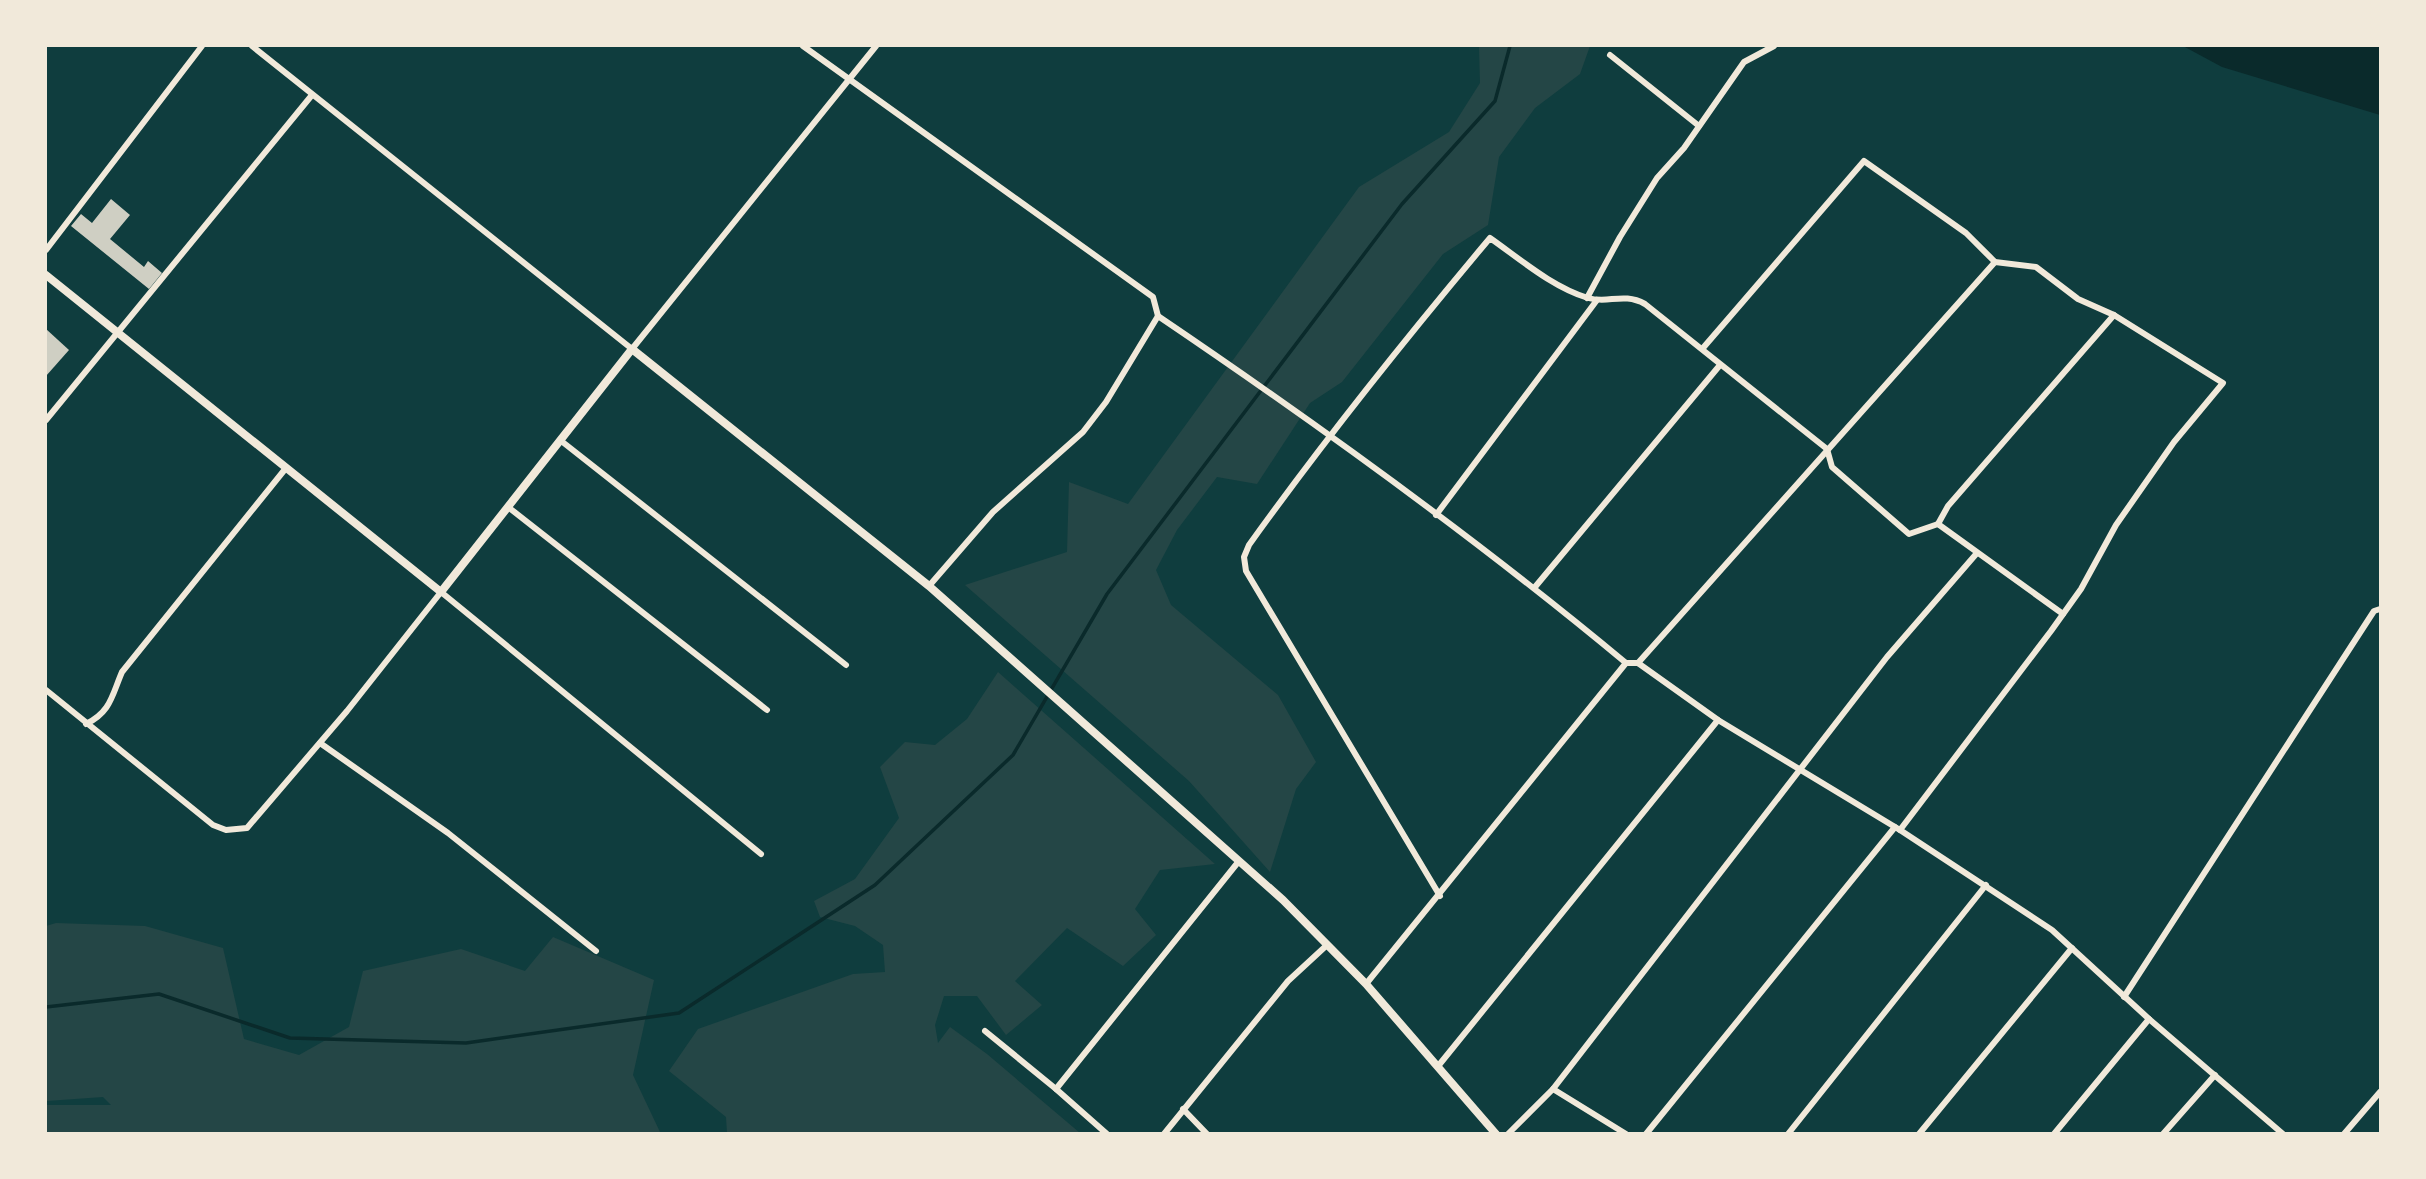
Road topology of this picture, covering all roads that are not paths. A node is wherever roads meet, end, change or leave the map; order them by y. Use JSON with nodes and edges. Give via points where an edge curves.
{"nodes":[{"id":1,"x":202,"y":46,"type":"edge"},
{"id":2,"x":252,"y":46,"type":"edge"},
{"id":3,"x":803,"y":46,"type":"edge"},
{"id":4,"x":876,"y":46,"type":"edge"},
{"id":5,"x":1774,"y":46,"type":"edge"},
{"id":6,"x":1611,"y":55,"type":"dead end"},
{"id":7,"x":849,"y":81,"type":"junction"},
{"id":8,"x":312,"y":95,"type":"junction"},
{"id":9,"x":1699,"y":126,"type":"junction"},
{"id":10,"x":46,"y":250,"type":"edge"},
{"id":11,"x":1995,"y":262,"type":"junction"},
{"id":12,"x":46,"y":275,"type":"edge"},
{"id":13,"x":1587,"y":298,"type":"junction"},
{"id":14,"x":1597,"y":300,"type":"junction"},
{"id":15,"x":2114,"y":315,"type":"junction"},
{"id":16,"x":1158,"y":316,"type":"junction"},
{"id":17,"x":117,"y":333,"type":"junction"},
{"id":18,"x":1703,"y":348,"type":"junction"},
{"id":19,"x":632,"y":349,"type":"junction"},
{"id":20,"x":1720,"y":365,"type":"junction"},
{"id":21,"x":46,"y":421,"type":"edge"},
{"id":22,"x":1330,"y":436,"type":"junction"},
{"id":23,"x":561,"y":440,"type":"junction"},
{"id":24,"x":1827,"y":449,"type":"junction"},
{"id":25,"x":286,"y":468,"type":"junction"},
{"id":26,"x":508,"y":507,"type":"junction"},
{"id":27,"x":1436,"y":515,"type":"junction"},
{"id":28,"x":1938,"y":524,"type":"junction"},
{"id":29,"x":1977,"y":553,"type":"junction"},
{"id":30,"x":929,"y":586,"type":"junction"},
{"id":31,"x":1535,"y":587,"type":"junction"},
{"id":32,"x":441,"y":592,"type":"junction"},
{"id":33,"x":2378,"y":611,"type":"edge"},
{"id":34,"x":2063,"y":614,"type":"junction"},
{"id":35,"x":1626,"y":663,"type":"junction"},
{"id":36,"x":1638,"y":663,"type":"junction"},
{"id":37,"x":846,"y":665,"type":"dead end"},
{"id":38,"x":46,"y":690,"type":"edge"},
{"id":39,"x":767,"y":710,"type":"dead end"},
{"id":40,"x":1718,"y":720,"type":"junction"},
{"id":41,"x":86,"y":724,"type":"junction"},
{"id":42,"x":320,"y":743,"type":"junction"},
{"id":43,"x":1801,"y":770,"type":"junction"},
{"id":44,"x":1898,"y":829,"type":"junction"},
{"id":45,"x":761,"y":854,"type":"dead end"},
{"id":46,"x":1239,"y":861,"type":"junction"},
{"id":47,"x":1986,"y":885,"type":"junction"},
{"id":48,"x":1440,"y":896,"type":"junction"},
{"id":49,"x":1327,"y":945,"type":"junction"},
{"id":50,"x":2073,"y":948,"type":"junction"},
{"id":51,"x":596,"y":951,"type":"dead end"},
{"id":52,"x":1366,"y":984,"type":"junction"},
{"id":53,"x":2124,"y":997,"type":"junction"},
{"id":54,"x":2149,"y":1019,"type":"junction"},
{"id":55,"x":985,"y":1031,"type":"dead end"},
{"id":56,"x":1439,"y":1065,"type":"junction"},
{"id":57,"x":2215,"y":1075,"type":"junction"},
{"id":58,"x":1553,"y":1088,"type":"junction"},
{"id":59,"x":1056,"y":1089,"type":"junction"},
{"id":60,"x":2381,"y":1092,"type":"edge"},
{"id":61,"x":1183,"y":1109,"type":"junction"},
{"id":62,"x":1107,"y":1133,"type":"edge"},
{"id":63,"x":1164,"y":1133,"type":"edge"},
{"id":64,"x":1207,"y":1133,"type":"edge"},
{"id":65,"x":1496,"y":1133,"type":"edge"},
{"id":66,"x":1508,"y":1133,"type":"edge"},
{"id":67,"x":1626,"y":1133,"type":"edge"},
{"id":68,"x":1646,"y":1133,"type":"edge"},
{"id":69,"x":1788,"y":1133,"type":"edge"},
{"id":70,"x":1919,"y":1133,"type":"edge"},
{"id":71,"x":2054,"y":1133,"type":"edge"},
{"id":72,"x":2163,"y":1133,"type":"edge"},
{"id":73,"x":2283,"y":1133,"type":"edge"},
{"id":74,"x":2344,"y":1133,"type":"edge"}],
"edges":[{"from":1,"to":10,"type":"street"},
{"from":2,"to":8,"type":"street"},
{"from":3,"to":7,"type":"street"},
{"from":4,"to":7,"type":"street"},
{"from":5,"to":9,"type":"street","via":[[1744,62]]},
{"from":6,"to":9,"type":"street"},
{"from":7,"to":16,"type":"street","via":[[1153,298]]},
{"from":7,"to":19,"type":"street"},
{"from":8,"to":17,"type":"street"},
{"from":8,"to":19,"type":"street"},
{"from":9,"to":13,"type":"street","via":[[1672,165],[1657,178]]},
{"from":11,"to":15,"type":"street","via":[[2036,267],[2078,299]]},
{"from":11,"to":18,"type":"street","via":[[1966,233],[1864,161]]},
{"from":11,"to":24,"type":"street"},
{"from":12,"to":17,"type":"street"},
{"from":13,"to":14,"type":"street"},
{"from":13,"to":22,"type":"street","via":[[1560,286],[1490,238]]},
{"from":14,"to":18,"type":"street","via":[[1633,297]]},
{"from":14,"to":27,"type":"street"},
{"from":15,"to":28,"type":"street","via":[[1948,506]]},
{"from":15,"to":34,"type":"street","via":[[2223,383],[2174,442],[2116,525]]},
{"from":16,"to":22,"type":"street"},
{"from":16,"to":30,"type":"street","via":[[1083,432],[993,512]]},
{"from":17,"to":21,"type":"street"},
{"from":17,"to":25,"type":"street"},
{"from":18,"to":20,"type":"street"},
{"from":19,"to":23,"type":"street"},
{"from":19,"to":30,"type":"street"},
{"from":20,"to":24,"type":"street"},
{"from":20,"to":31,"type":"street"},
{"from":22,"to":27,"type":"street"},
{"from":22,"to":48,"type":"street","via":[[1249,545],[1244,557],[1246,571]]},
{"from":23,"to":26,"type":"street"},
{"from":23,"to":37,"type":"street"},
{"from":24,"to":28,"type":"street","via":[[1832,467],[1909,534]]},
{"from":24,"to":36,"type":"street"},
{"from":25,"to":32,"type":"street"},
{"from":25,"to":41,"type":"street","via":[[122,672],[112,703]]},
{"from":26,"to":32,"type":"street"},
{"from":26,"to":39,"type":"street"},
{"from":27,"to":31,"type":"street"},
{"from":28,"to":29,"type":"street"},
{"from":29,"to":34,"type":"street"},
{"from":29,"to":43,"type":"street","via":[[1887,657]]},
{"from":30,"to":46,"type":"street"},
{"from":31,"to":35,"type":"street"},
{"from":32,"to":42,"type":"street"},
{"from":32,"to":45,"type":"street"},
{"from":33,"to":53,"type":"street"},
{"from":34,"to":44,"type":"street"},
{"from":35,"to":36,"type":"street"},
{"from":35,"to":48,"type":"street"},
{"from":36,"to":40,"type":"street"},
{"from":38,"to":41,"type":"street"},
{"from":40,"to":43,"type":"street"},
{"from":40,"to":56,"type":"street"},
{"from":41,"to":42,"type":"street","via":[[213,825],[226,830],[247,828]]},
{"from":42,"to":51,"type":"street","via":[[448,833]]},
{"from":43,"to":44,"type":"street"},
{"from":43,"to":58,"type":"street"},
{"from":44,"to":47,"type":"street"},
{"from":44,"to":68,"type":"street"},
{"from":46,"to":49,"type":"street"},
{"from":46,"to":59,"type":"street"},
{"from":47,"to":50,"type":"street"},
{"from":47,"to":69,"type":"street"},
{"from":48,"to":52,"type":"street"},
{"from":49,"to":52,"type":"street"},
{"from":49,"to":61,"type":"street","via":[[1288,981]]},
{"from":50,"to":53,"type":"street"},
{"from":50,"to":70,"type":"street"},
{"from":52,"to":56,"type":"street"},
{"from":53,"to":54,"type":"street"},
{"from":54,"to":57,"type":"street"},
{"from":54,"to":71,"type":"street"},
{"from":55,"to":59,"type":"street"},
{"from":56,"to":65,"type":"street"},
{"from":57,"to":72,"type":"street"},
{"from":57,"to":73,"type":"street"},
{"from":58,"to":66,"type":"street"},
{"from":58,"to":67,"type":"street"},
{"from":59,"to":62,"type":"street"},
{"from":60,"to":74,"type":"street"},
{"from":61,"to":63,"type":"street"},
{"from":61,"to":64,"type":"street"}]}
